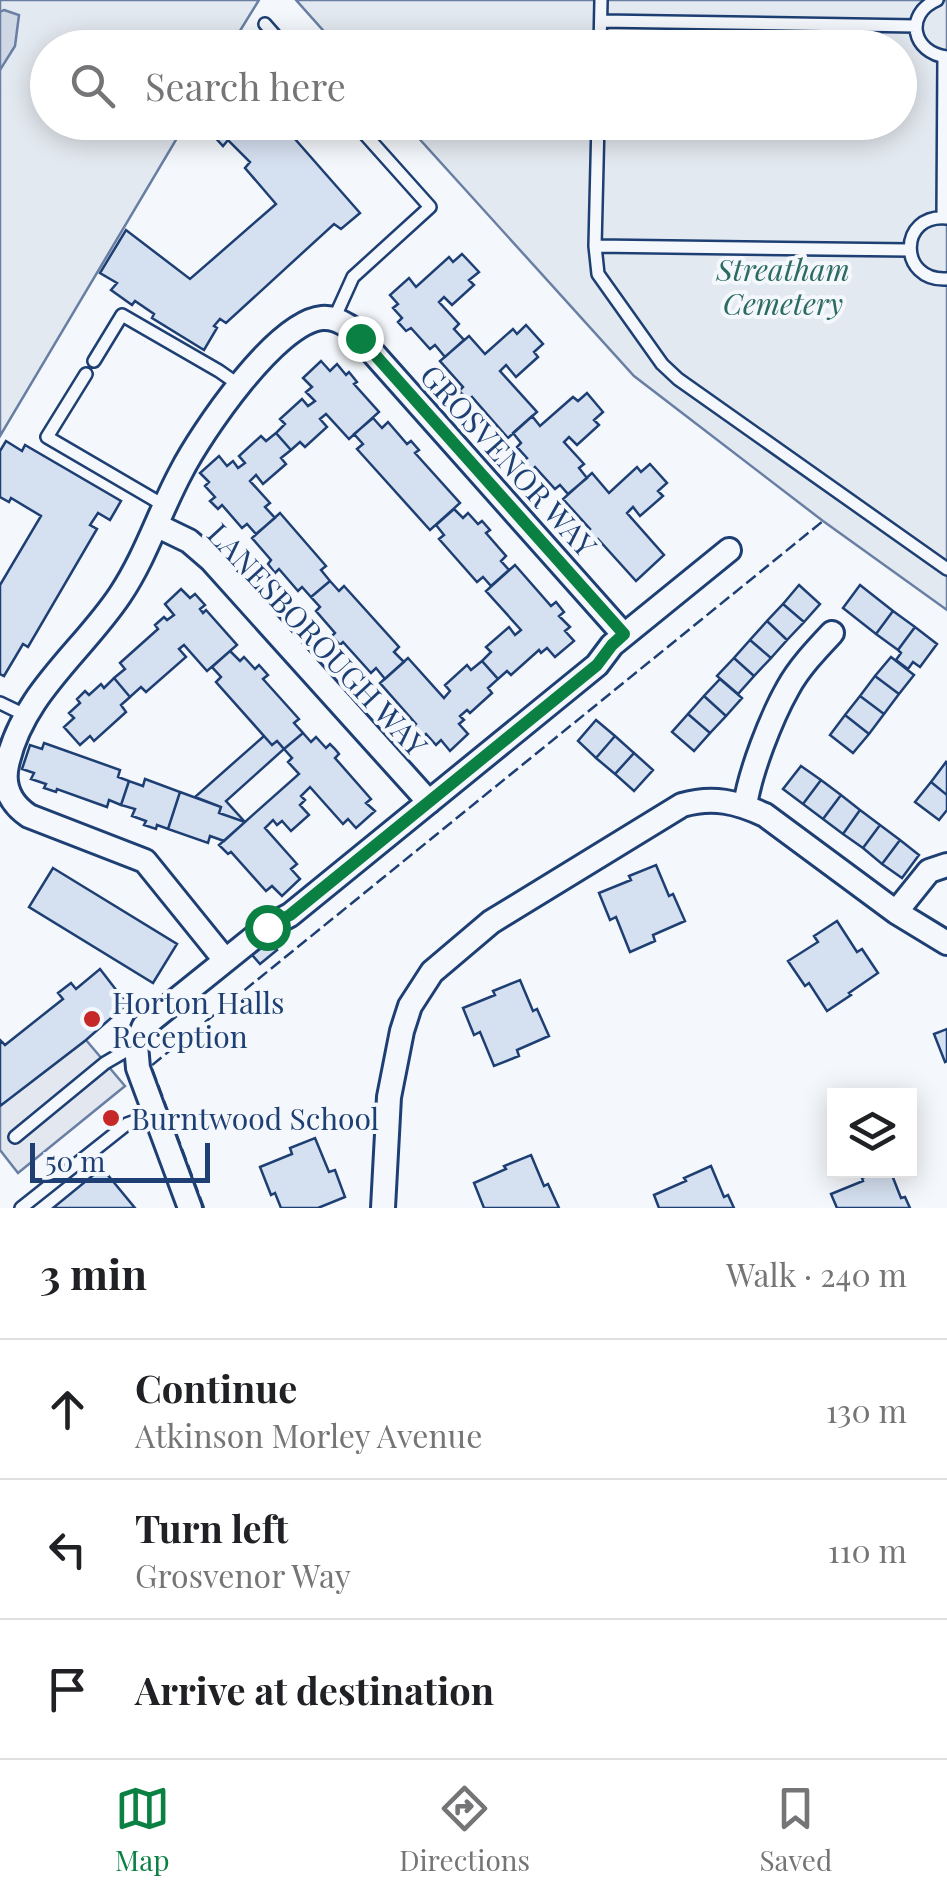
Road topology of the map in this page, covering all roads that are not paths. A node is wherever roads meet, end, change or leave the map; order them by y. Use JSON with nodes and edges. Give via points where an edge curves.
{"nodes":[{"id":1,"x":601,"y":0,"type":"edge"},
{"id":2,"x":937,"y":0,"type":"edge"},
{"id":3,"x":601,"y":21,"type":"junction"},
{"id":4,"x":265,"y":24,"type":"dead end"},
{"id":5,"x":916,"y":26,"type":"junction"},
{"id":6,"x":270,"y":30,"type":"edge"},
{"id":7,"x":601,"y":30,"type":"edge"},
{"id":8,"x":946,"y":57,"type":"edge"},
{"id":9,"x":370,"y":140,"type":"edge"},
{"id":10,"x":598,"y":140,"type":"edge"},
{"id":11,"x":945,"y":218,"type":"edge"},
{"id":12,"x":595,"y":246,"type":"junction"},
{"id":13,"x":909,"y":250,"type":"junction"},
{"id":14,"x":947,"y":278,"type":"edge"},
{"id":15,"x":334,"y":318,"type":"junction"},
{"id":16,"x":94,"y":361,"type":"dead end"},
{"id":17,"x":86,"y":374,"type":"dead end"},
{"id":18,"x":239,"y":385,"type":"junction"},
{"id":19,"x":162,"y":516,"type":"junction"},
{"id":20,"x":729,"y":550,"type":"dead end"},
{"id":21,"x":947,"y":569,"type":"edge"},
{"id":22,"x":624,"y":634,"type":"junction"},
{"id":23,"x":832,"y":634,"type":"dead end"},
{"id":24,"x":0,"y":703,"type":"edge"},
{"id":25,"x":26,"y":715,"type":"junction"},
{"id":26,"x":428,"y":802,"type":"junction"},
{"id":27,"x":745,"y":806,"type":"junction"},
{"id":28,"x":947,"y":865,"type":"edge"},
{"id":29,"x":896,"y":912,"type":"junction"},
{"id":30,"x":947,"y":943,"type":"edge"},
{"id":31,"x":225,"y":960,"type":"junction"},
{"id":32,"x":136,"y":1044,"type":"junction"},
{"id":33,"x":156,"y":1114,"type":"junction"},
{"id":34,"x":15,"y":1137,"type":"dead end"},
{"id":35,"x":21,"y":1208,"type":"edge"},
{"id":36,"x":190,"y":1208,"type":"edge"},
{"id":37,"x":383,"y":1208,"type":"edge"}],
"edges":[{"from":1,"to":3,"type":"lane"},
{"from":2,"to":5,"type":"lane","via":[[922,10]]},
{"from":3,"to":5,"type":"lane"},
{"from":3,"to":7,"type":"lane"},
{"from":4,"to":6,"type":"lane"},
{"from":5,"to":8,"type":"lane","via":[[925,50]]},
{"from":8,"to":11,"type":"lane"},
{"from":9,"to":15,"type":"lane","via":[[430,208],[354,277]]},
{"from":10,"to":12,"type":"lane"},
{"from":11,"to":13,"type":"lane","via":[[916,229]]},
{"from":12,"to":13,"type":"lane"},
{"from":12,"to":21,"type":"lane","via":[[598,274],[678,379]]},
{"from":13,"to":14,"type":"lane","via":[[921,272]]},
{"from":15,"to":18,"type":"street","via":[[300,326]]},
{"from":15,"to":22,"type":"street","name":"GROSVENOR WAY","via":[[350,327]]},
{"from":16,"to":18,"type":"lane","via":[[122,315]]},
{"from":17,"to":19,"type":"lane","via":[[48,436]]},
{"from":18,"to":19,"type":"street","via":[[180,472]]},
{"from":19,"to":25,"type":"street","via":[[119,596]]},
{"from":19,"to":26,"type":"street","name":"LANESBOROUGH WAY","via":[[211,560]]},
{"from":20,"to":22,"type":"street"},
{"from":22,"to":26,"type":"street","via":[[597,665]]},
{"from":23,"to":27,"type":"street","via":[[788,687]]},
{"from":24,"to":25,"type":"lane"},
{"from":25,"to":31,"type":"street","via":[[4,776],[15,804],[29,816],[145,860]]},
{"from":26,"to":31,"type":"street"},
{"from":27,"to":29,"type":"street"},
{"from":27,"to":37,"type":"street","via":[[708,799],[682,805],[491,922],[432,972],[402,1032],[389,1097]]},
{"from":28,"to":29,"type":"street","via":[[929,871]]},
{"from":29,"to":30,"type":"street"},
{"from":31,"to":32,"type":"street","via":[[144,1026]]},
{"from":32,"to":33,"type":"street"},
{"from":32,"to":34,"type":"lane"},
{"from":33,"to":35,"type":"lane","via":[[127,1124]]},
{"from":33,"to":36,"type":"street"}]}
